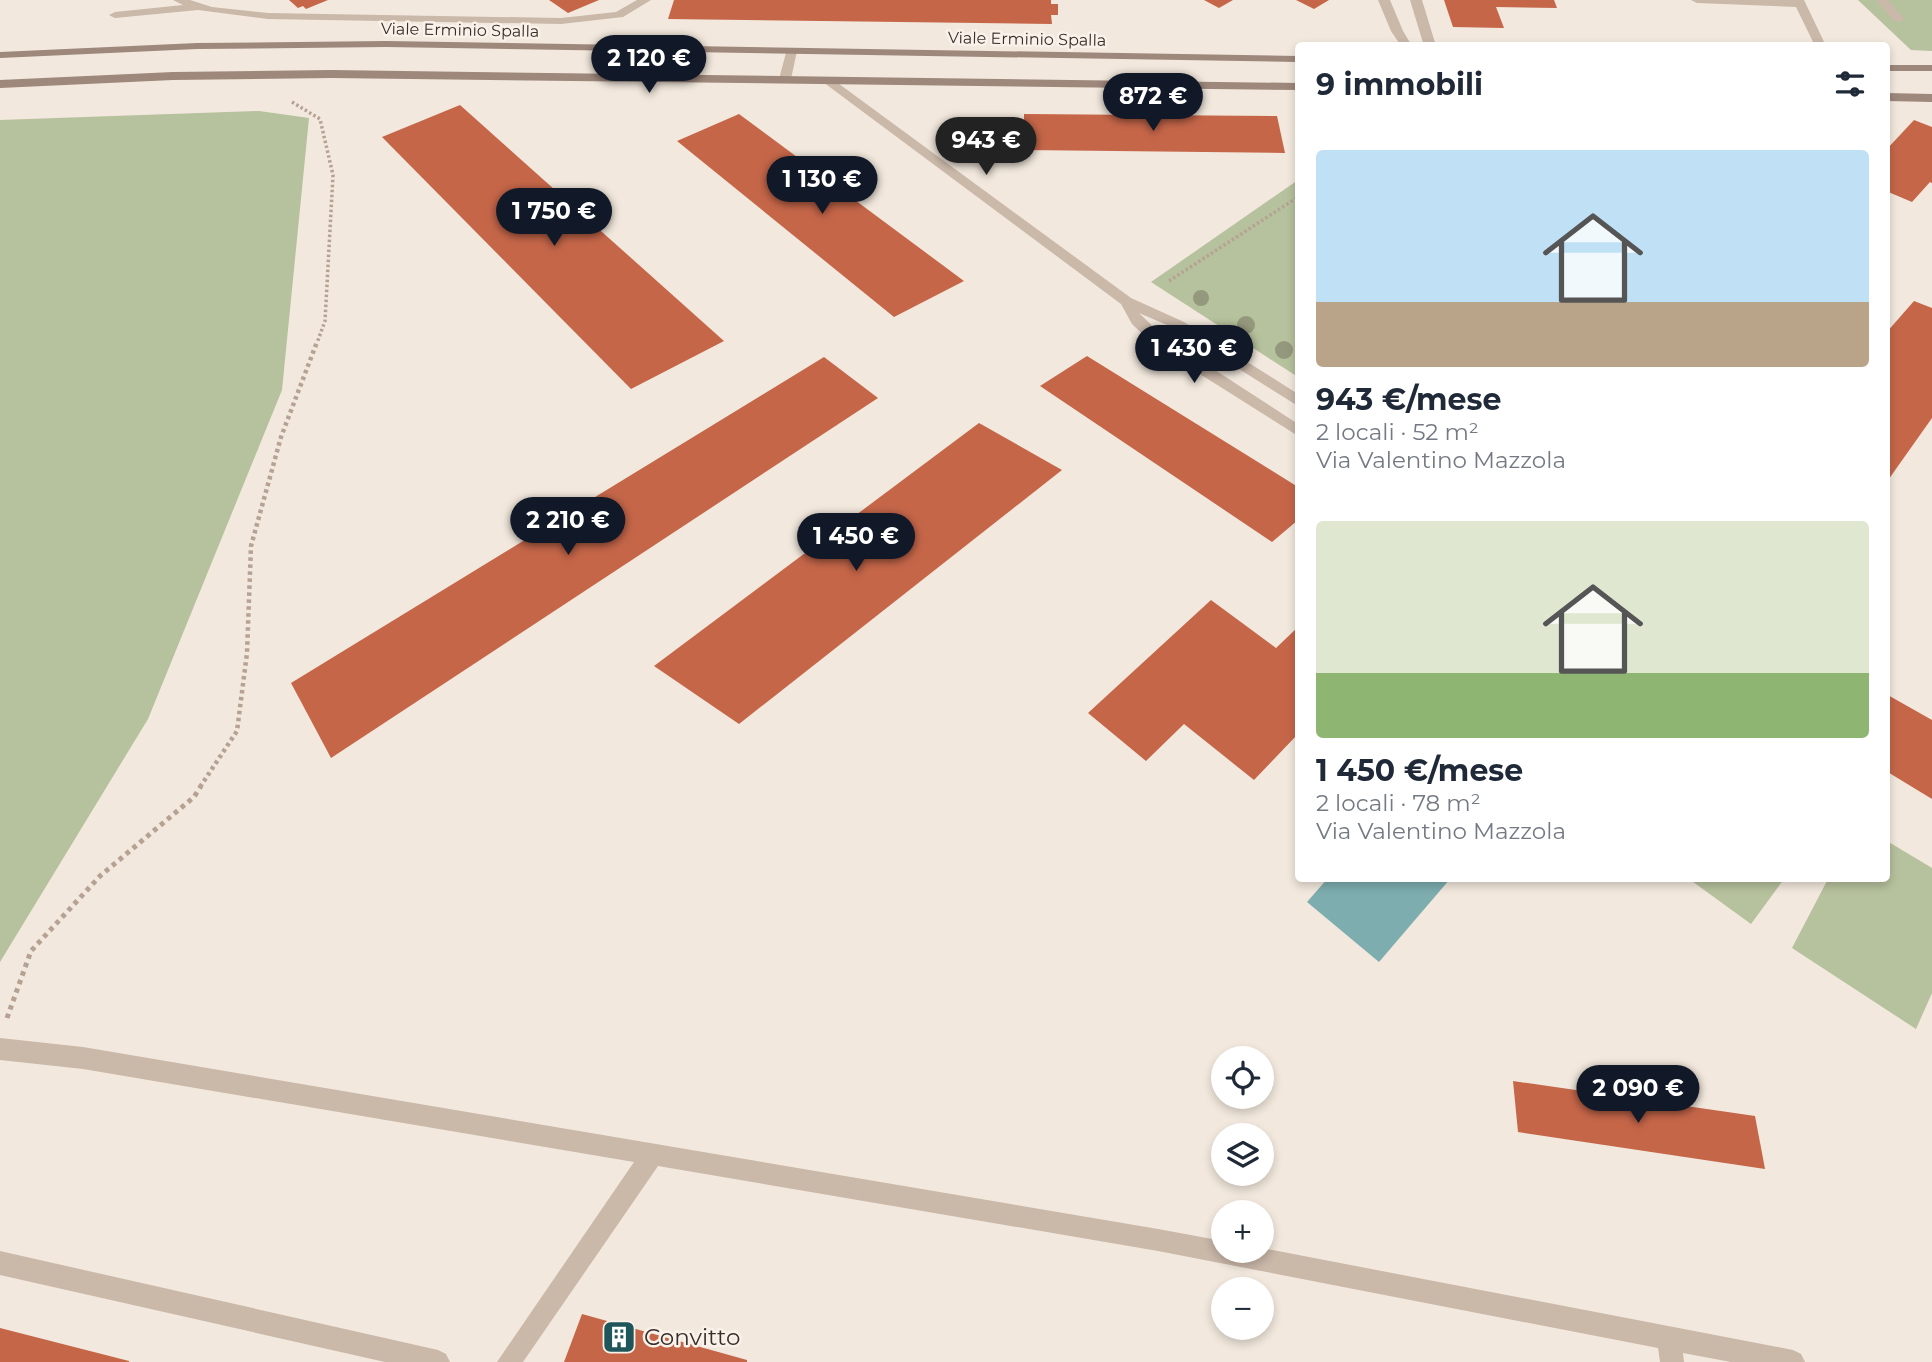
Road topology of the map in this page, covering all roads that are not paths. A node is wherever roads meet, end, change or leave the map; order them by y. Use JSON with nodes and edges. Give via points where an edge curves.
{"nodes":[{"id":1,"x":179,"y":0,"type":"edge"},
{"id":2,"x":645,"y":0,"type":"edge"},
{"id":3,"x":1384,"y":0,"type":"edge"},
{"id":4,"x":1416,"y":0,"type":"edge"},
{"id":5,"x":1697,"y":0,"type":"edge"},
{"id":6,"x":1882,"y":0,"type":"edge"},
{"id":7,"x":1798,"y":2,"type":"edge"},
{"id":8,"x":196,"y":6,"type":"junction"},
{"id":9,"x":115,"y":15,"type":"dead end"},
{"id":10,"x":1898,"y":19,"type":"dead end"},
{"id":11,"x":1404,"y":42,"type":"edge"},
{"id":12,"x":1429,"y":42,"type":"edge"},
{"id":13,"x":1819,"y":42,"type":"edge"},
{"id":14,"x":791,"y":51,"type":"junction"},
{"id":15,"x":0,"y":55,"type":"edge"},
{"id":16,"x":1295,"y":59,"type":"edge"},
{"id":17,"x":1890,"y":68,"type":"edge"},
{"id":18,"x":1932,"y":68,"type":"edge"},
{"id":19,"x":785,"y":79,"type":"junction"},
{"id":20,"x":827,"y":80,"type":"junction"},
{"id":21,"x":0,"y":83,"type":"edge"},
{"id":22,"x":1295,"y":87,"type":"edge"},
{"id":23,"x":1890,"y":97,"type":"edge"},
{"id":24,"x":1932,"y":98,"type":"edge"},
{"id":25,"x":1126,"y":301,"type":"junction"},
{"id":26,"x":1295,"y":399,"type":"edge"},
{"id":27,"x":1295,"y":429,"type":"edge"},
{"id":28,"x":2,"y":1038,"type":"edge"},
{"id":29,"x":653,"y":1154,"type":"junction"},
{"id":30,"x":0,"y":1263,"type":"edge"},
{"id":31,"x":1671,"y":1350,"type":"edge"},
{"id":32,"x":438,"y":1362,"type":"edge"},
{"id":33,"x":509,"y":1362,"type":"edge"},
{"id":34,"x":1793,"y":1362,"type":"edge"}],
"edges":[{"from":1,"to":8,"type":"street"},
{"from":2,"to":8,"type":"street","via":[[619,15],[561,21],[268,16]]},
{"from":3,"to":11,"type":"street"},
{"from":4,"to":12,"type":"street"},
{"from":5,"to":7,"type":"street"},
{"from":6,"to":10,"type":"street"},
{"from":7,"to":13,"type":"street"},
{"from":8,"to":9,"type":"street"},
{"from":14,"to":15,"type":"main road","name":"Viale Erminio Spalla","via":[[288,44]]},
{"from":14,"to":16,"type":"main road","name":"Viale Erminio Spalla"},
{"from":14,"to":19,"type":"street"},
{"from":17,"to":18,"type":"main road"},
{"from":19,"to":20,"type":"main road"},
{"from":19,"to":21,"type":"main road","via":[[266,74]]},
{"from":20,"to":22,"type":"main road"},
{"from":20,"to":25,"type":"street"},
{"from":23,"to":24,"type":"main road"},
{"from":25,"to":26,"type":"street","via":[[1179,325]]},
{"from":25,"to":27,"type":"street","via":[[1137,321],[1159,341]]},
{"from":28,"to":29,"type":"street","via":[[83,1059]]},
{"from":29,"to":31,"type":"street","via":[[1172,1243]]},
{"from":29,"to":33,"type":"street"},
{"from":30,"to":32,"type":"street"},
{"from":31,"to":34,"type":"street"}]}
